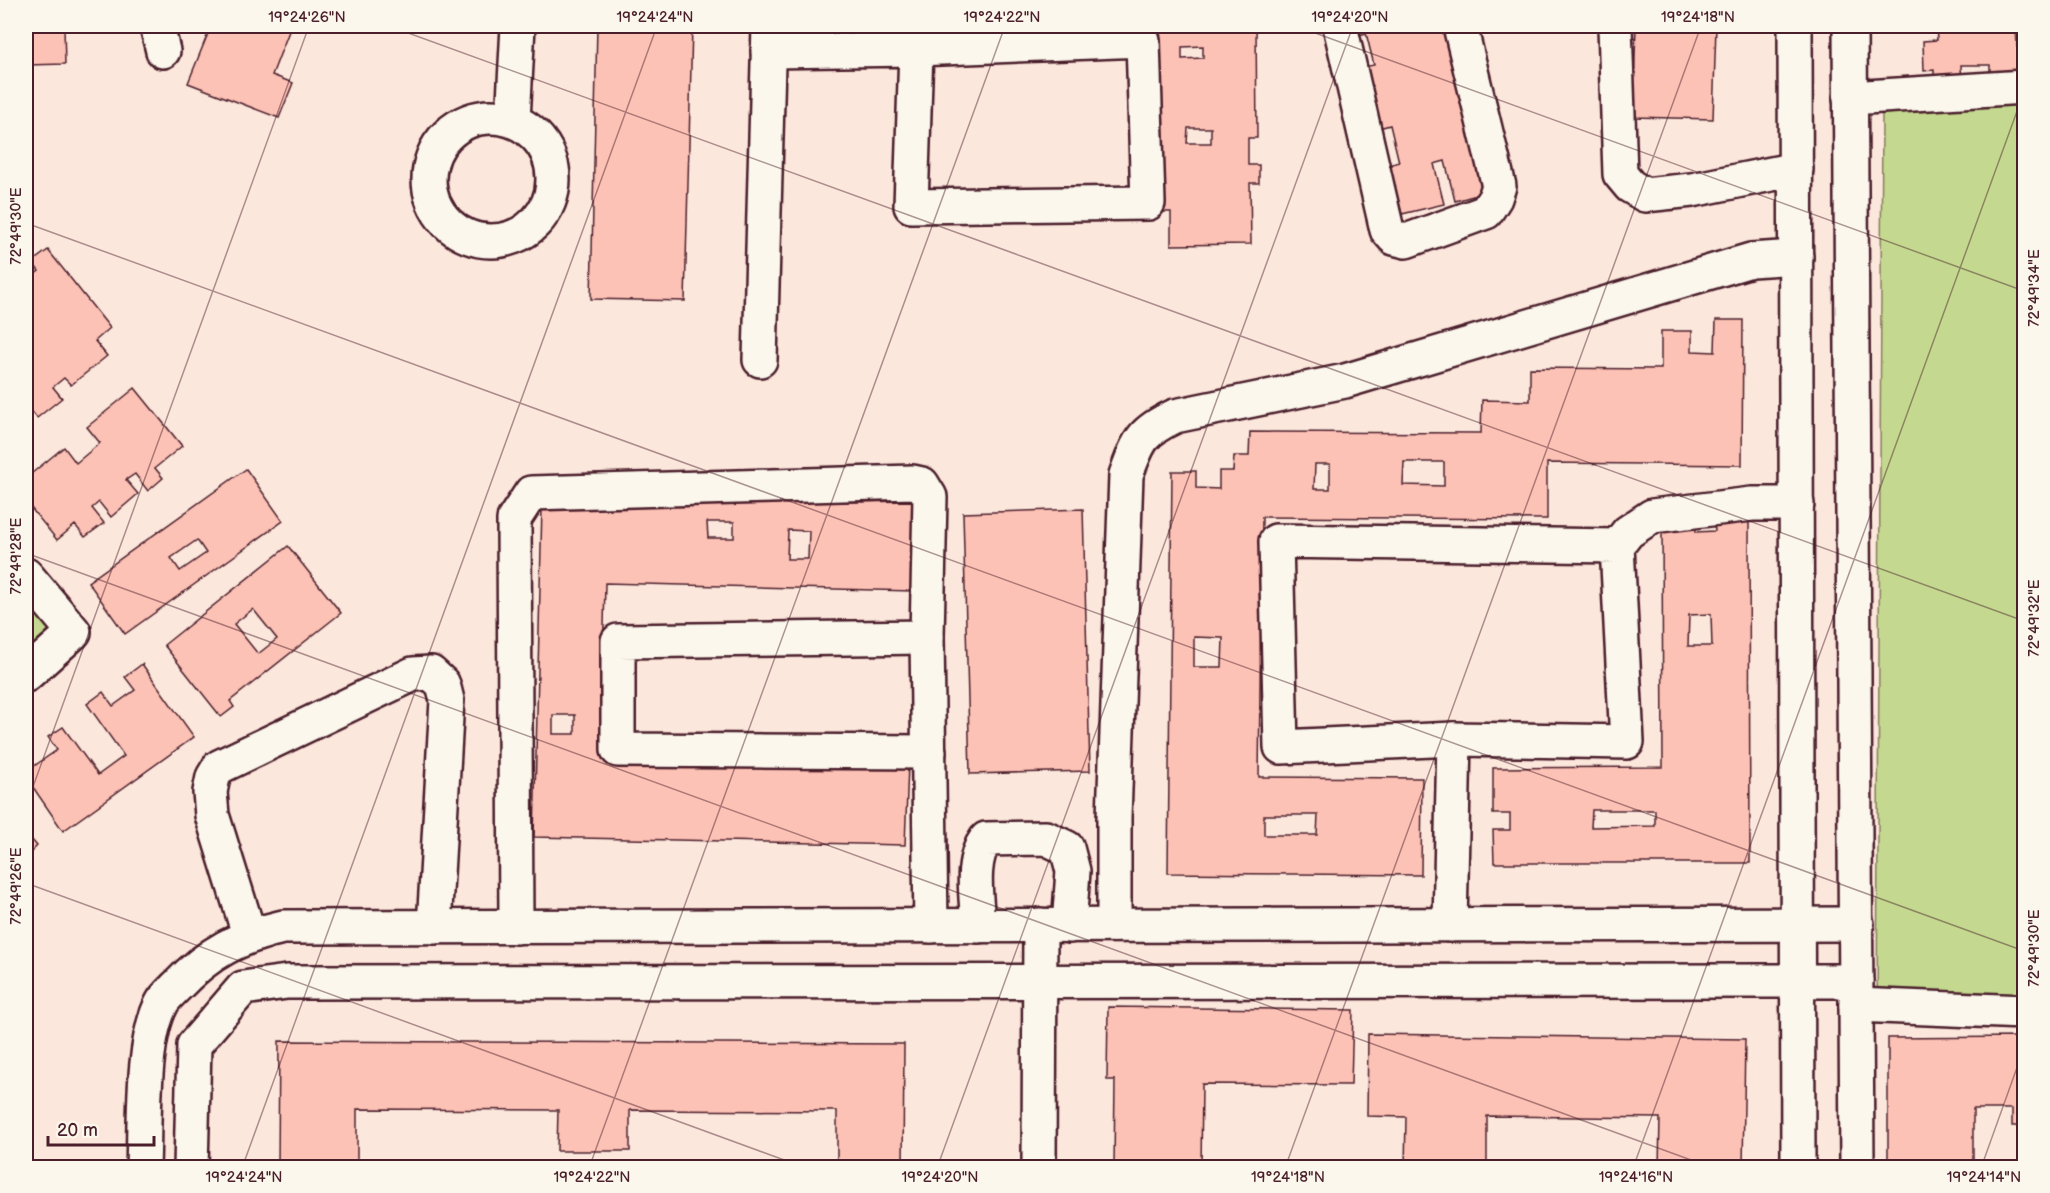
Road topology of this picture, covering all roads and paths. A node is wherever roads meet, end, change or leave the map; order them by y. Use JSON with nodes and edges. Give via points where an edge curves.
{"nodes":[{"id":1,"x":518,"y":26,"type":"edge"},
{"id":2,"x":1340,"y":26,"type":"edge"},
{"id":3,"x":1460,"y":26,"type":"edge"},
{"id":4,"x":1615,"y":26,"type":"edge"},
{"id":5,"x":1795,"y":26,"type":"edge"},
{"id":6,"x":1850,"y":26,"type":"edge"},
{"id":7,"x":768,"y":38,"type":"edge"},
{"id":8,"x":916,"y":49,"type":"junction"},
{"id":9,"x":2025,"y":87,"type":"edge"},
{"id":10,"x":1850,"y":98,"type":"junction"},
{"id":11,"x":513,"y":120,"type":"dead end"},
{"id":12,"x":1796,"y":170,"type":"junction"},
{"id":13,"x":1796,"y":257,"type":"junction"},
{"id":14,"x":760,"y":360,"type":"dead end"},
{"id":15,"x":1797,"y":504,"type":"junction"},
{"id":16,"x":1617,"y":546,"type":"junction"},
{"id":17,"x":26,"y":575,"type":"edge"},
{"id":18,"x":927,"y":637,"type":"junction"},
{"id":19,"x":26,"y":675,"type":"edge"},
{"id":20,"x":1454,"y":739,"type":"junction"},
{"id":21,"x":929,"y":752,"type":"junction"},
{"id":22,"x":1798,"y":924,"type":"junction"},
{"id":23,"x":1857,"y":924,"type":"junction"},
{"id":24,"x":1450,"y":925,"type":"junction"},
{"id":25,"x":931,"y":926,"type":"junction"},
{"id":26,"x":978,"y":926,"type":"junction"},
{"id":27,"x":1055,"y":926,"type":"junction"},
{"id":28,"x":1114,"y":926,"type":"junction"},
{"id":29,"x":434,"y":927,"type":"junction"},
{"id":30,"x":516,"y":927,"type":"junction"},
{"id":31,"x":236,"y":942,"type":"junction"},
{"id":32,"x":1798,"y":981,"type":"junction"},
{"id":33,"x":1040,"y":982,"type":"junction"},
{"id":34,"x":243,"y":988,"type":"junction"},
{"id":35,"x":1856,"y":993,"type":"junction"},
{"id":36,"x":2025,"y":1012,"type":"edge"},
{"id":37,"x":144,"y":1167,"type":"edge"},
{"id":38,"x":192,"y":1167,"type":"edge"},
{"id":39,"x":1039,"y":1167,"type":"edge"},
{"id":40,"x":1798,"y":1167,"type":"edge"},
{"id":41,"x":1857,"y":1167,"type":"edge"}],
"edges":[{"from":1,"to":11,"type":"street"},
{"from":2,"to":3,"type":"street","via":[[1387,230],[1394,238],[1406,241],[1486,212],[1499,186]]},
{"from":4,"to":12,"type":"street","via":[[1620,174],[1630,186],[1645,195]]},
{"from":5,"to":12,"type":"street"},
{"from":6,"to":10,"type":"street"},
{"from":7,"to":8,"type":"street"},
{"from":7,"to":14,"type":"street"},
{"from":8,"to":8,"type":"street","via":[[911,206],[1148,203],[1143,40]]},
{"from":9,"to":10,"type":"street"},
{"from":10,"to":23,"type":"street"},
{"from":12,"to":13,"type":"street"},
{"from":13,"to":15,"type":"street"},
{"from":13,"to":28,"type":"street","via":[[1751,260],[1345,381],[1175,416],[1149,428],[1126,475]]},
{"from":15,"to":16,"type":"street","via":[[1752,504],[1652,516]]},
{"from":15,"to":22,"type":"street"},
{"from":16,"to":20,"type":"street","via":[[1627,742]]},
{"from":16,"to":20,"type":"street","via":[[1276,541],[1281,747]]},
{"from":17,"to":19,"type":"street","via":[[74,632]]},
{"from":18,"to":21,"type":"street"},
{"from":18,"to":21,"type":"street","via":[[618,641],[618,750]]},
{"from":18,"to":30,"type":"street","via":[[930,497],[922,484],[531,493],[514,519]]},
{"from":20,"to":24,"type":"street"},
{"from":21,"to":25,"type":"street"},
{"from":22,"to":23,"type":"street"},
{"from":22,"to":24,"type":"street"},
{"from":22,"to":32,"type":"street"},
{"from":23,"to":35,"type":"street"},
{"from":24,"to":28,"type":"street"},
{"from":25,"to":26,"type":"street"},
{"from":25,"to":30,"type":"street"},
{"from":26,"to":27,"type":"street"},
{"from":26,"to":27,"type":"street","via":[[976,879],[979,849],[986,839],[1046,838],[1067,848],[1073,871]]},
{"from":27,"to":28,"type":"street"},
{"from":27,"to":33,"type":"street"},
{"from":29,"to":30,"type":"street"},
{"from":29,"to":31,"type":"street","via":[[283,927]]},
{"from":29,"to":31,"type":"street","via":[[447,700],[443,684],[431,673],[413,674],[219,767],[210,792],[212,815]]},
{"from":31,"to":34,"type":"street"},
{"from":31,"to":37,"type":"street","via":[[193,970],[162,1003],[148,1049]]},
{"from":32,"to":33,"type":"street"},
{"from":32,"to":35,"type":"street"},
{"from":32,"to":40,"type":"street"},
{"from":33,"to":34,"type":"street","via":[[287,982]]},
{"from":33,"to":39,"type":"street"},
{"from":34,"to":38,"type":"street","via":[[194,1045]]},
{"from":35,"to":36,"type":"street"},
{"from":35,"to":41,"type":"street"}]}
